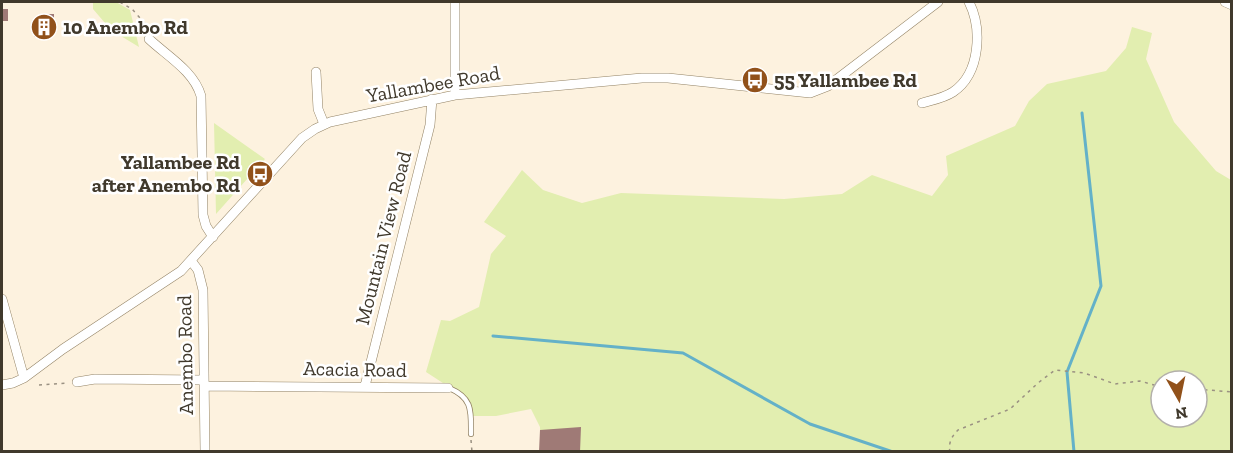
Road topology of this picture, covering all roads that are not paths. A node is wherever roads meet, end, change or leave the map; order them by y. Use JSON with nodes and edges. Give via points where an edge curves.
{"nodes":[{"id":1,"x":454,"y":2,"type":"edge"},
{"id":2,"x":938,"y":2,"type":"edge"},
{"id":3,"x":969,"y":2,"type":"edge"},
{"id":4,"x":1225,"y":2,"type":"edge"},
{"id":5,"x":1232,"y":5,"type":"edge"},
{"id":6,"x":149,"y":39,"type":"road end"},
{"id":7,"x":316,"y":72,"type":"dead end"},
{"id":8,"x":455,"y":95,"type":"junction"},
{"id":9,"x":432,"y":99,"type":"junction"},
{"id":10,"x":922,"y":103,"type":"dead end"},
{"id":11,"x":324,"y":124,"type":"junction"},
{"id":12,"x":213,"y":237,"type":"junction"},
{"id":13,"x":192,"y":261,"type":"junction"},
{"id":14,"x":2,"y":299,"type":"edge"},
{"id":15,"x":24,"y":378,"type":"junction"},
{"id":16,"x":77,"y":382,"type":"road end"},
{"id":17,"x":205,"y":383,"type":"junction"},
{"id":18,"x":2,"y":385,"type":"edge"},
{"id":19,"x":364,"y":386,"type":"junction"},
{"id":20,"x":448,"y":388,"type":"joint"},
{"id":21,"x":471,"y":434,"type":"road end"},
{"id":22,"x":205,"y":452,"type":"edge"}],
"edges":[{"from":1,"to":8,"type":"street"},
{"from":2,"to":8,"type":"street","name":"Yallambee Road","via":[[822,90],[810,93],[655,78]]},
{"from":3,"to":10,"type":"street","via":[[978,30],[969,71],[954,91]]},
{"from":4,"to":5,"type":"street"},
{"from":6,"to":12,"type":"street","via":[[198,86],[203,216]]},
{"from":7,"to":11,"type":"street","via":[[318,109]]},
{"from":8,"to":9,"type":"street","name":"Yallambee Road"},
{"from":9,"to":11,"type":"street","name":"Yallambee Road"},
{"from":9,"to":19,"type":"street","name":"Mountain View Road","via":[[430,125]]},
{"from":11,"to":12,"type":"street","name":"Yallambee Road","via":[[302,138]]},
{"from":12,"to":13,"type":"street","name":"Yallambee Road"},
{"from":13,"to":15,"type":"street","name":"Yallambee Road"},
{"from":13,"to":17,"type":"street","name":"Anembo Road","via":[[203,290]]},
{"from":14,"to":15,"type":"street"},
{"from":15,"to":18,"type":"street","name":"Yallambee Road"},
{"from":16,"to":17,"type":"street","name":"Acacia Road","via":[[95,379]]},
{"from":17,"to":19,"type":"street","name":"Acacia Road"},
{"from":17,"to":22,"type":"street","name":"Anembo Road"},
{"from":19,"to":20,"type":"street","name":"Acacia Road"},
{"from":20,"to":21,"type":"lane","name":"Acacia Road","via":[[466,398]]}]}
